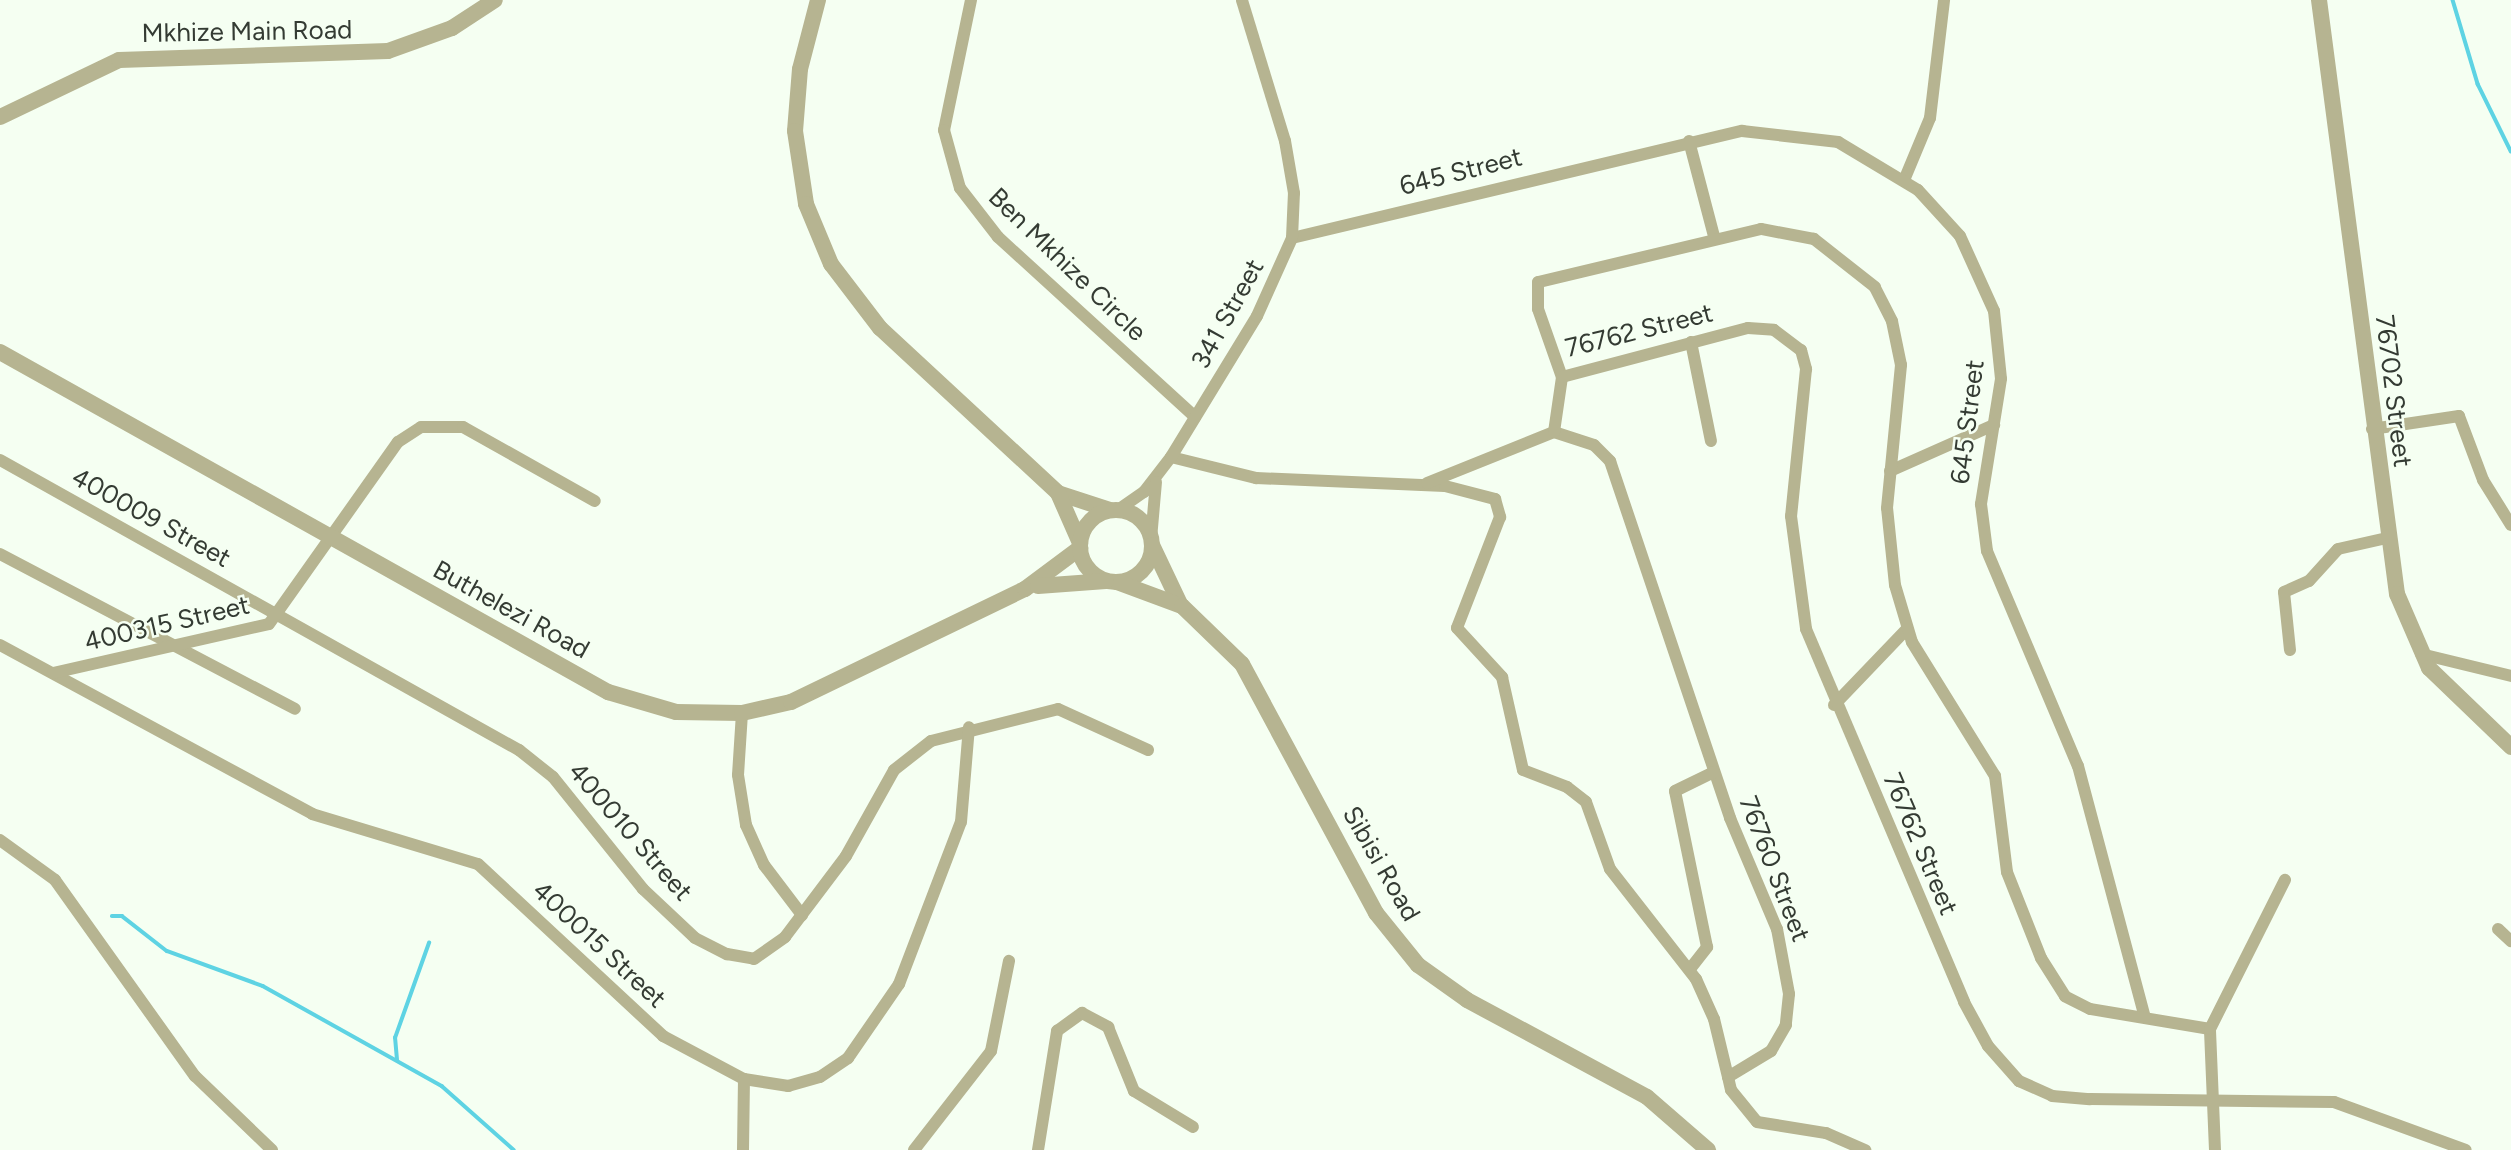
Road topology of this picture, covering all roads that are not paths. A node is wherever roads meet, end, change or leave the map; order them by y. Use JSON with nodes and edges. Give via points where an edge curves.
{"nodes":[{"id":1,"x":495,"y":0,"type":"edge"},
{"id":2,"x":818,"y":0,"type":"edge"},
{"id":3,"x":971,"y":0,"type":"edge"},
{"id":4,"x":1242,"y":0,"type":"edge"},
{"id":5,"x":1944,"y":0,"type":"edge"},
{"id":6,"x":2319,"y":0,"type":"edge"},
{"id":7,"x":0,"y":117,"type":"edge"},
{"id":8,"x":1689,"y":141,"type":"junction"},
{"id":9,"x":1905,"y":178,"type":"junction"},
{"id":10,"x":1714,"y":236,"type":"junction"},
{"id":11,"x":1292,"y":238,"type":"junction"},
{"id":12,"x":1691,"y":342,"type":"junction"},
{"id":13,"x":0,"y":352,"type":"edge"},
{"id":14,"x":1562,"y":377,"type":"junction"},
{"id":15,"x":1195,"y":417,"type":"junction"},
{"id":16,"x":1994,"y":425,"type":"junction"},
{"id":17,"x":2372,"y":429,"type":"junction"},
{"id":18,"x":1554,"y":432,"type":"junction"},
{"id":19,"x":1711,"y":441,"type":"dead end"},
{"id":20,"x":1171,"y":457,"type":"junction"},
{"id":21,"x":0,"y":460,"type":"edge"},
{"id":22,"x":1890,"y":471,"type":"junction"},
{"id":23,"x":1158,"y":475,"type":"junction"},
{"id":24,"x":1424,"y":485,"type":"junction"},
{"id":25,"x":1058,"y":493,"type":"junction"},
{"id":26,"x":595,"y":501,"type":"dead end"},
{"id":27,"x":1114,"y":510,"type":"junction"},
{"id":28,"x":2511,"y":525,"type":"edge"},
{"id":29,"x":328,"y":536,"type":"junction"},
{"id":30,"x":2387,"y":538,"type":"junction"},
{"id":31,"x":1151,"y":542,"type":"junction"},
{"id":32,"x":1080,"y":546,"type":"junction"},
{"id":33,"x":0,"y":554,"type":"edge"},
{"id":34,"x":1112,"y":581,"type":"junction"},
{"id":35,"x":1025,"y":589,"type":"junction"},
{"id":36,"x":1182,"y":606,"type":"junction"},
{"id":37,"x":279,"y":616,"type":"junction"},
{"id":38,"x":1906,"y":630,"type":"junction"},
{"id":39,"x":0,"y":645,"type":"edge"},
{"id":40,"x":172,"y":648,"type":"junction"},
{"id":41,"x":2290,"y":650,"type":"dead end"},
{"id":42,"x":2421,"y":654,"type":"junction"},
{"id":43,"x":53,"y":673,"type":"junction"},
{"id":44,"x":2511,"y":676,"type":"edge"},
{"id":45,"x":1834,"y":705,"type":"junction"},
{"id":46,"x":295,"y":709,"type":"dead end"},
{"id":47,"x":742,"y":713,"type":"junction"},
{"id":48,"x":969,"y":727,"type":"junction"},
{"id":49,"x":2511,"y":747,"type":"edge"},
{"id":50,"x":1147,"y":750,"type":"dead end"},
{"id":51,"x":1714,"y":772,"type":"junction"},
{"id":52,"x":0,"y":840,"type":"edge"},
{"id":53,"x":2284,"y":880,"type":"dead end"},
{"id":54,"x":802,"y":915,"type":"junction"},
{"id":55,"x":2498,"y":929,"type":"dead end"},
{"id":56,"x":2511,"y":941,"type":"edge"},
{"id":57,"x":1009,"y":961,"type":"dead end"},
{"id":58,"x":1690,"y":969,"type":"junction"},
{"id":59,"x":2144,"y":1017,"type":"junction"},
{"id":60,"x":2210,"y":1029,"type":"junction"},
{"id":61,"x":1728,"y":1077,"type":"junction"},
{"id":62,"x":744,"y":1079,"type":"junction"},
{"id":63,"x":2213,"y":1102,"type":"junction"},
{"id":64,"x":1193,"y":1127,"type":"dead end"},
{"id":65,"x":272,"y":1150,"type":"edge"},
{"id":66,"x":743,"y":1150,"type":"edge"},
{"id":67,"x":914,"y":1150,"type":"edge"},
{"id":68,"x":1038,"y":1150,"type":"edge"},
{"id":69,"x":1708,"y":1150,"type":"edge"},
{"id":70,"x":1865,"y":1150,"type":"edge"},
{"id":71,"x":2215,"y":1150,"type":"edge"},
{"id":72,"x":2466,"y":1150,"type":"edge"}],
"edges":[{"from":1,"to":7,"type":"street","name":"Mkhize Main Road","via":[[452,28],[388,51],[119,60]]},
{"from":2,"to":25,"type":"street","via":[[800,69],[795,131],[807,204],[831,264],[880,328]]},
{"from":3,"to":15,"type":"street","name":"Ben Mkhize Circle","via":[[944,130],[960,188],[998,237]]},
{"from":4,"to":11,"type":"street","name":"341 Street","via":[[1285,141],[1294,193]]},
{"from":5,"to":9,"type":"street","via":[[1930,118]]},
{"from":6,"to":17,"type":"street","name":"76702 Street"},
{"from":8,"to":9,"type":"street","name":"645 Street","via":[[1742,131],[1808,134],[1860,151]]},
{"from":8,"to":10,"type":"street"},
{"from":8,"to":11,"type":"street","name":"645 Street"},
{"from":9,"to":16,"type":"street","name":"645 Street","via":[[1961,236],[1987,287],[2000,348]]},
{"from":10,"to":14,"type":"street","name":"76762 Street","via":[[1538,282],[1538,309]]},
{"from":10,"to":22,"type":"street","name":"76762 Street","via":[[1761,229],[1814,239],[1875,287],[1892,321],[1901,365]]},
{"from":11,"to":15,"type":"street","name":"341 Street","via":[[1273,287]]},
{"from":12,"to":14,"type":"street","name":"76762 Street"},
{"from":12,"to":19,"type":"street"},
{"from":12,"to":45,"type":"street","name":"76762 Street","via":[[1766,327],[1796,344],[1805,359],[1791,516],[1794,563],[1806,629]]},
{"from":13,"to":29,"type":"street","name":"Buthelezi Road"},
{"from":14,"to":18,"type":"street"},
{"from":15,"to":20,"type":"street","name":"341 Street"},
{"from":16,"to":22,"type":"street"},
{"from":16,"to":59,"type":"street","name":"645 Street","via":[[1981,504],[1987,551],[2078,766]]},
{"from":17,"to":28,"type":"street","via":[[2459,416],[2483,480]]},
{"from":17,"to":30,"type":"street","name":"76702 Street"},
{"from":18,"to":24,"type":"street"},
{"from":18,"to":51,"type":"street","name":"76760 Street","via":[[1594,445],[1609,461]]},
{"from":20,"to":23,"type":"street","name":"341 Street"},
{"from":20,"to":24,"type":"street","via":[[1256,478]]},
{"from":21,"to":37,"type":"street","name":"400009 Street"},
{"from":22,"to":38,"type":"street","name":"76762 Street","via":[[1887,540]]},
{"from":23,"to":27,"type":"street","name":"341 Street"},
{"from":23,"to":31,"type":"street","name":"341 Street"},
{"from":24,"to":58,"type":"street","via":[[1466,490],[1498,503],[1500,517],[1457,628],[1502,677],[1523,770],[1567,787],[1586,802],[1611,869]]},
{"from":25,"to":27,"type":"street"},
{"from":25,"to":32,"type":"street"},
{"from":26,"to":29,"type":"street","name":"400315 Street","via":[[463,427],[433,424],[398,442]]},
{"from":27,"to":31,"type":"street","via":[[1139,519]]},
{"from":27,"to":32,"type":"street","name":"Buthelezi Road","via":[[1089,522]]},
{"from":29,"to":37,"type":"street","name":"400315 Street"},
{"from":29,"to":47,"type":"street","name":"Buthelezi Road","via":[[626,699],[676,712]]},
{"from":30,"to":41,"type":"street","via":[[2338,549],[2309,581],[2284,592]]},
{"from":30,"to":42,"type":"street","name":"76702 Street","via":[[2397,594]]},
{"from":31,"to":34,"type":"street","via":[[1138,574]]},
{"from":31,"to":36,"type":"street","name":"Sibisi Road"},
{"from":32,"to":34,"type":"street","via":[[1088,569]]},
{"from":32,"to":35,"type":"street","name":"Buthelezi Road"},
{"from":33,"to":40,"type":"street"},
{"from":34,"to":35,"type":"street","name":"Buthelezi Road"},
{"from":34,"to":36,"type":"street","name":"Sibisi Road"},
{"from":35,"to":47,"type":"street","name":"Buthelezi Road","via":[[812,692]]},
{"from":36,"to":69,"type":"street","name":"Sibisi Road","via":[[1253,679],[1376,913],[1418,965],[1466,1000],[1647,1097]]},
{"from":37,"to":40,"type":"street","name":"400315 Street","via":[[248,632]]},
{"from":37,"to":54,"type":"street","name":"400010 Street","via":[[539,764],[643,889],[704,943],[754,958],[774,949]]},
{"from":38,"to":45,"type":"street"},
{"from":38,"to":59,"type":"street","name":"76762 Street","via":[[1995,776],[2007,872],[2056,984],[2090,1009]]},
{"from":39,"to":43,"type":"street","name":"400015 Street"},
{"from":40,"to":43,"type":"street","name":"400315 Street"},
{"from":40,"to":46,"type":"street"},
{"from":42,"to":44,"type":"street"},
{"from":42,"to":49,"type":"street","name":"76702 Street","via":[[2461,705]]},
{"from":43,"to":62,"type":"street","name":"400015 Street","via":[[312,814],[478,864],[663,1036]]},
{"from":45,"to":63,"type":"street","name":"76762 Street","via":[[1964,1002],[2001,1063],[2028,1087],[2052,1096]]},
{"from":47,"to":54,"type":"street","via":[[738,775],[746,825],[764,865]]},
{"from":48,"to":50,"type":"street","name":"400010 Street","via":[[1058,709]]},
{"from":48,"to":54,"type":"street","name":"400010 Street","via":[[921,746],[894,769],[846,856]]},
{"from":48,"to":62,"type":"street","name":"400015 Street","via":[[961,822],[918,943],[878,1020],[848,1058],[820,1077],[788,1086]]},
{"from":51,"to":58,"type":"street","name":"76760 Street","via":[[1675,791],[1707,947]]},
{"from":51,"to":61,"type":"street","name":"76760 Street","via":[[1777,929],[1789,1002],[1780,1041]]},
{"from":52,"to":65,"type":"street","via":[[55,880],[195,1076]]},
{"from":53,"to":60,"type":"street"},
{"from":55,"to":56,"type":"street"},
{"from":57,"to":67,"type":"street","via":[[991,1051]]},
{"from":58,"to":61,"type":"street","via":[[1714,1019]]},
{"from":59,"to":60,"type":"street","name":"76762 Street"},
{"from":60,"to":63,"type":"street"},
{"from":61,"to":70,"type":"street","via":[[1737,1103],[1757,1122],[1839,1137]]},
{"from":62,"to":66,"type":"street"},
{"from":63,"to":71,"type":"street"},
{"from":63,"to":72,"type":"street","name":"76762 Street","via":[[2334,1102]]},
{"from":64,"to":68,"type":"street","via":[[1135,1091],[1108,1027],[1082,1013],[1057,1031]]}]}
